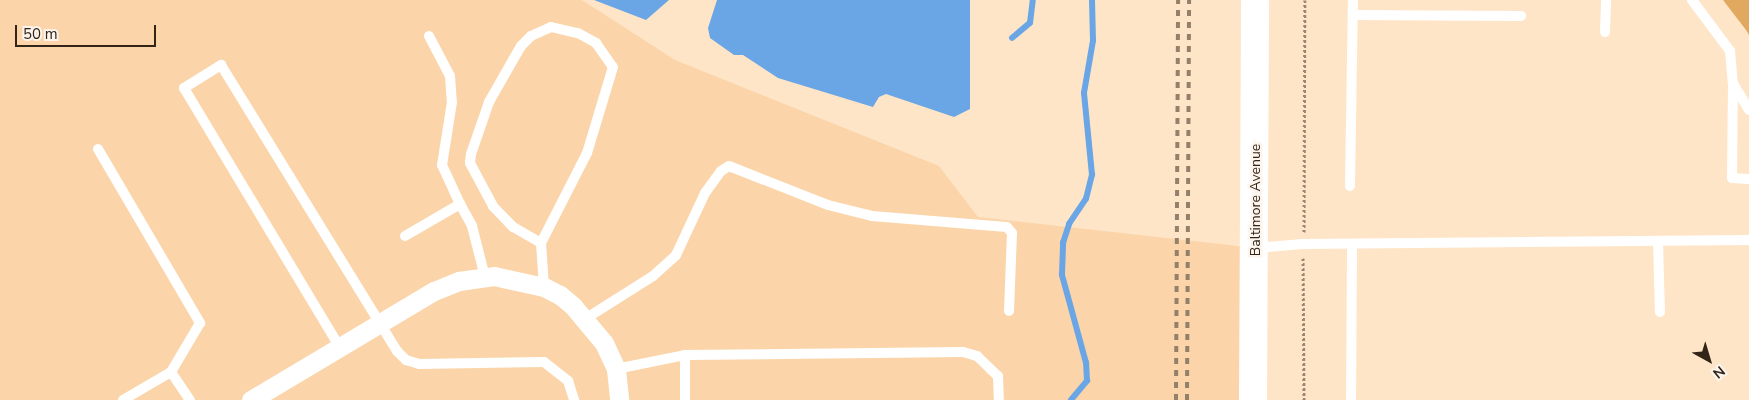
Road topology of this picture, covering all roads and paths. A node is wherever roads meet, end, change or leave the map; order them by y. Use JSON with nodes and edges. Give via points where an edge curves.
{"nodes":[{"id":1,"x":1255,"y":0,"type":"edge"},
{"id":2,"x":1305,"y":0,"type":"edge"},
{"id":3,"x":1353,"y":0,"type":"edge"},
{"id":4,"x":1606,"y":0,"type":"edge"},
{"id":5,"x":1692,"y":0,"type":"edge"},
{"id":6,"x":1353,"y":15,"type":"junction"},
{"id":7,"x":1521,"y":16,"type":"dead end"},
{"id":8,"x":1605,"y":32,"type":"dead end"},
{"id":9,"x":429,"y":36,"type":"dead end"},
{"id":10,"x":1733,"y":83,"type":"junction"},
{"id":11,"x":1749,"y":110,"type":"edge"},
{"id":12,"x":98,"y":148,"type":"dead end"},
{"id":13,"x":1749,"y":178,"type":"edge"},
{"id":14,"x":1350,"y":186,"type":"dead end"},
{"id":15,"x":460,"y":204,"type":"junction"},
{"id":16,"x":405,"y":236,"type":"dead end"},
{"id":17,"x":1749,"y":240,"type":"edge"},
{"id":18,"x":1658,"y":242,"type":"junction"},
{"id":19,"x":541,"y":243,"type":"junction"},
{"id":20,"x":1303,"y":244,"type":"junction"},
{"id":21,"x":1352,"y":244,"type":"junction"},
{"id":22,"x":1256,"y":248,"type":"junction"},
{"id":23,"x":485,"y":276,"type":"junction"},
{"id":24,"x":544,"y":287,"type":"junction"},
{"id":25,"x":1009,"y":311,"type":"dead end"},
{"id":26,"x":1660,"y":312,"type":"dead end"},
{"id":27,"x":585,"y":319,"type":"junction"},
{"id":28,"x":370,"y":327,"type":"junction"},
{"id":29,"x":339,"y":346,"type":"junction"},
{"id":30,"x":686,"y":355,"type":"junction"},
{"id":31,"x":616,"y":369,"type":"junction"},
{"id":32,"x":171,"y":372,"type":"junction"},
{"id":33,"x":255,"y":399,"type":"edge"},
{"id":34,"x":123,"y":400,"type":"edge"},
{"id":35,"x":190,"y":400,"type":"edge"},
{"id":36,"x":574,"y":400,"type":"edge"},
{"id":37,"x":619,"y":400,"type":"edge"},
{"id":38,"x":685,"y":400,"type":"edge"},
{"id":39,"x":999,"y":400,"type":"edge"},
{"id":40,"x":1253,"y":400,"type":"edge"},
{"id":41,"x":1304,"y":400,"type":"edge"},
{"id":42,"x":1351,"y":400,"type":"edge"}],
"edges":[{"from":1,"to":22,"type":"main road","name":"Baltimore Avenue"},
{"from":2,"to":20,"type":"path"},
{"from":3,"to":6,"type":"lane"},
{"from":4,"to":8,"type":"lane"},
{"from":5,"to":10,"type":"lane","via":[[1730,51]]},
{"from":6,"to":7,"type":"lane"},
{"from":6,"to":14,"type":"lane"},
{"from":9,"to":15,"type":"lane","via":[[450,76],[452,102],[442,165]]},
{"from":10,"to":11,"type":"lane"},
{"from":10,"to":13,"type":"lane","via":[[1732,178]]},
{"from":12,"to":32,"type":"lane","via":[[200,323]]},
{"from":15,"to":16,"type":"lane"},
{"from":15,"to":23,"type":"lane","via":[[472,226]]},
{"from":17,"to":18,"type":"lane"},
{"from":18,"to":21,"type":"lane"},
{"from":18,"to":26,"type":"lane"},
{"from":19,"to":19,"type":"lane","via":[[521,233],[501,216],[470,163],[472,144],[505,72],[531,36],[551,27],[578,33],[596,43],[613,67],[587,153]]},
{"from":19,"to":24,"type":"lane"},
{"from":20,"to":21,"type":"lane"},
{"from":20,"to":22,"type":"lane"},
{"from":20,"to":41,"type":"path"},
{"from":21,"to":42,"type":"lane"},
{"from":22,"to":40,"type":"main road","name":"Baltimore Avenue"},
{"from":23,"to":24,"type":"street"},
{"from":23,"to":28,"type":"street","via":[[459,281],[434,291]]},
{"from":24,"to":27,"type":"street","via":[[560,295]]},
{"from":25,"to":27,"type":"lane","via":[[1012,233],[1006,227],[872,216],[828,205],[729,166],[721,170],[705,193],[676,255],[653,276]]},
{"from":27,"to":31,"type":"street","via":[[604,343]]},
{"from":28,"to":29,"type":"street"},
{"from":28,"to":29,"type":"lane","via":[[221,66],[184,88]]},
{"from":28,"to":36,"type":"lane","via":[[406,360],[419,364],[544,362],[568,381]]},
{"from":29,"to":33,"type":"street"},
{"from":30,"to":31,"type":"lane"},
{"from":30,"to":38,"type":"lane"},
{"from":30,"to":39,"type":"lane","via":[[963,352],[977,356],[998,376]]},
{"from":31,"to":37,"type":"street"},
{"from":32,"to":34,"type":"lane"},
{"from":32,"to":35,"type":"lane"}]}
